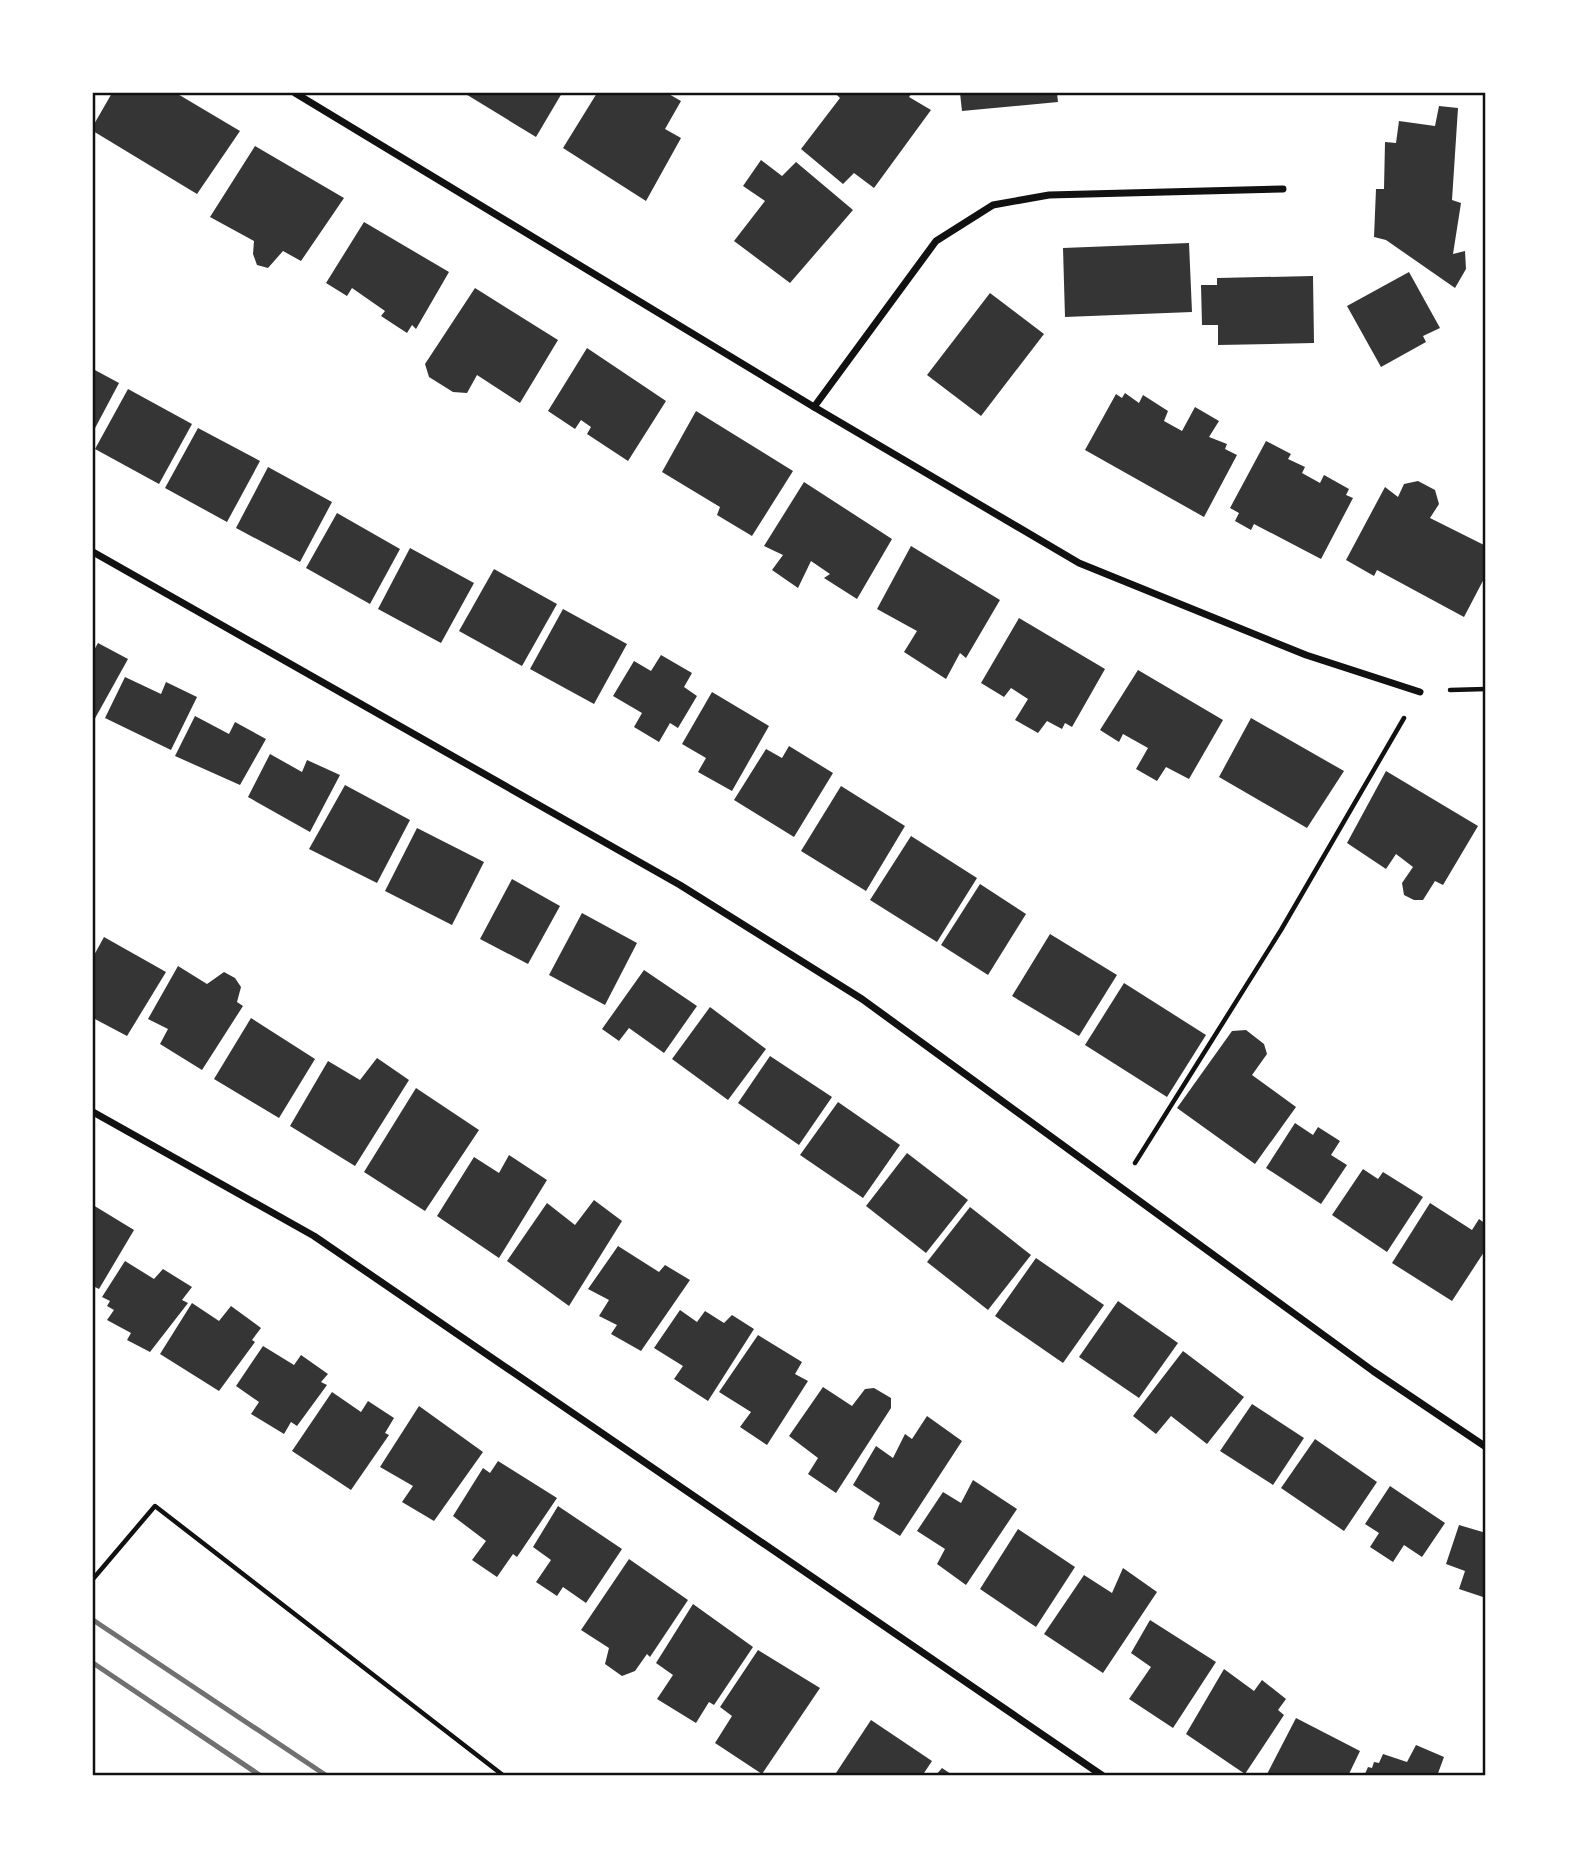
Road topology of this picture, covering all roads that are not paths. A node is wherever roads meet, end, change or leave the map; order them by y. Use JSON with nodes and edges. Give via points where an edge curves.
{"nodes":[{"id":1,"x":295,"y":93,"type":"edge"},
{"id":2,"x":1283,"y":190,"type":"dead end"},
{"id":3,"x":814,"y":407,"type":"junction"},
{"id":4,"x":93,"y":552,"type":"edge"},
{"id":5,"x":1420,"y":692,"type":"road end"},
{"id":6,"x":93,"y":1112,"type":"edge"},
{"id":7,"x":1486,"y":1447,"type":"edge"},
{"id":8,"x":1103,"y":1776,"type":"edge"}],
"edges":[{"from":1,"to":3,"type":"street"},
{"from":2,"to":3,"type":"street","via":[[1049,195],[993,205],[936,242]]},
{"from":3,"to":5,"type":"street","via":[[1079,563],[1306,655]]},
{"from":4,"to":7,"type":"street","via":[[680,885],[862,999],[1427,1410]]},
{"from":6,"to":8,"type":"street","via":[[314,1236]]}]}
